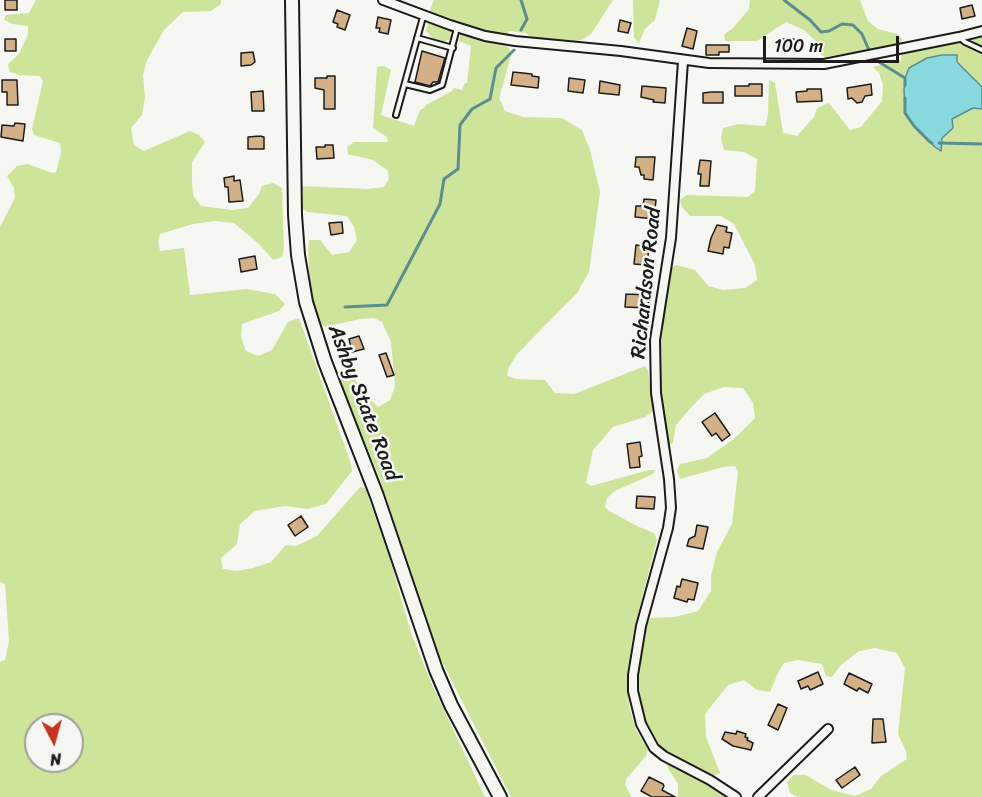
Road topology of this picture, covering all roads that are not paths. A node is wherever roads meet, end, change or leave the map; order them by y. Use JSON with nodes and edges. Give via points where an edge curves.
{"nodes":[{"id":1,"x":292,"y":0,"type":"edge"},
{"id":2,"x":383,"y":0,"type":"edge"},
{"id":3,"x":424,"y":16,"type":"junction"},
{"id":4,"x":457,"y":28,"type":"junction"},
{"id":5,"x":982,"y":31,"type":"edge"},
{"id":6,"x":959,"y":37,"type":"junction"},
{"id":7,"x":417,"y":38,"type":"junction"},
{"id":8,"x":453,"y":48,"type":"junction"},
{"id":9,"x":982,"y":50,"type":"edge"},
{"id":10,"x":683,"y":61,"type":"junction"},
{"id":11,"x":405,"y":84,"type":"junction"},
{"id":12,"x":396,"y":115,"type":"dead end"},
{"id":13,"x":828,"y":729,"type":"dead end"},
{"id":14,"x":500,"y":797,"type":"edge"},
{"id":15,"x":736,"y":797,"type":"edge"},
{"id":16,"x":758,"y":797,"type":"edge"}],
"edges":[{"from":1,"to":14,"type":"main road","name":"Ashby State Road","via":[[295,214],[306,302],[436,670]]},
{"from":2,"to":3,"type":"street"},
{"from":3,"to":4,"type":"street"},
{"from":3,"to":7,"type":"lane"},
{"from":4,"to":8,"type":"lane"},
{"from":4,"to":10,"type":"street","via":[[515,41]]},
{"from":5,"to":6,"type":"street"},
{"from":6,"to":9,"type":"lane"},
{"from":6,"to":10,"type":"street","via":[[807,65]]},
{"from":7,"to":8,"type":"lane"},
{"from":7,"to":11,"type":"lane"},
{"from":8,"to":11,"type":"lane","via":[[442,85],[430,90]]},
{"from":10,"to":15,"type":"street","name":"Richardson Road","via":[[671,238],[656,340],[656,393],[671,508],[640,626],[633,691],[641,724],[654,747]]},
{"from":11,"to":12,"type":"lane"},
{"from":13,"to":16,"type":"street"}]}
